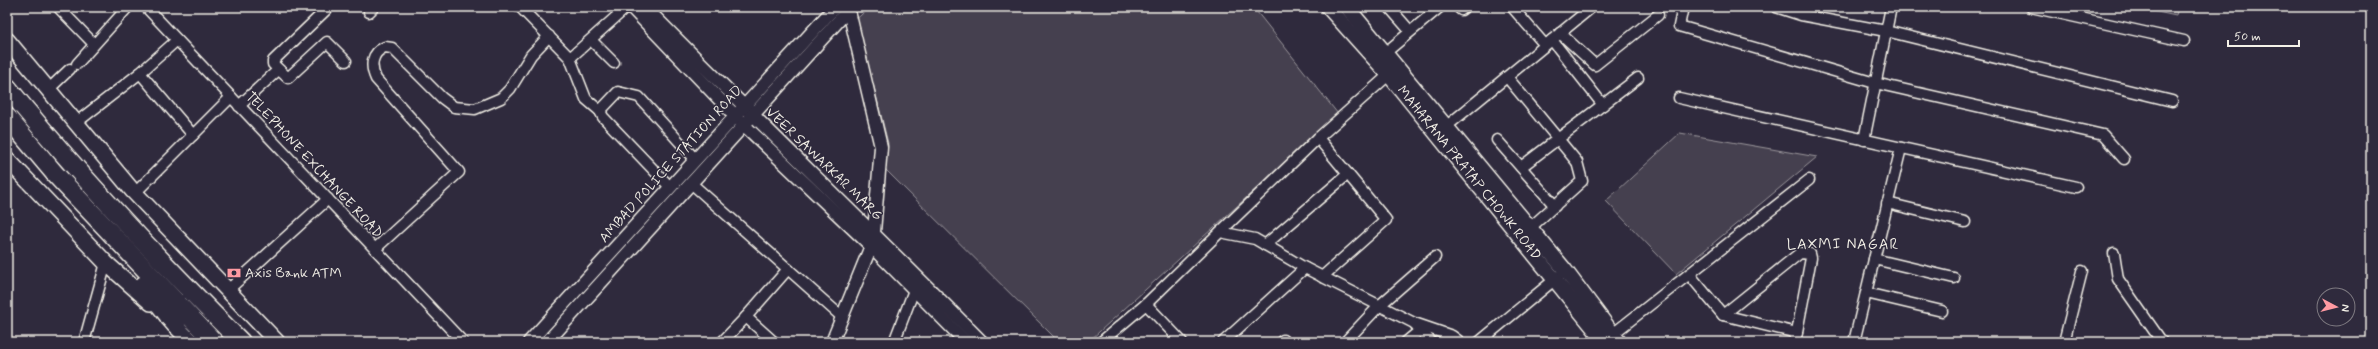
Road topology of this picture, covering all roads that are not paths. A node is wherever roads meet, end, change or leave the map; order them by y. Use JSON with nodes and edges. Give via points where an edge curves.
{"nodes":[{"id":1,"x":58,"y":7,"type":"edge"},
{"id":2,"x":128,"y":7,"type":"edge"},
{"id":3,"x":146,"y":7,"type":"edge"},
{"id":4,"x":520,"y":7,"type":"edge"},
{"id":5,"x":627,"y":7,"type":"edge"},
{"id":6,"x":631,"y":7,"type":"edge"},
{"id":7,"x":645,"y":7,"type":"edge"},
{"id":8,"x":835,"y":7,"type":"edge"},
{"id":9,"x":1328,"y":7,"type":"edge"},
{"id":10,"x":1347,"y":7,"type":"edge"},
{"id":11,"x":1389,"y":7,"type":"edge"},
{"id":12,"x":1440,"y":7,"type":"edge"},
{"id":13,"x":1458,"y":7,"type":"edge"},
{"id":14,"x":1465,"y":7,"type":"edge"},
{"id":15,"x":1512,"y":7,"type":"edge"},
{"id":16,"x":1592,"y":7,"type":"edge"},
{"id":17,"x":1683,"y":7,"type":"edge"},
{"id":18,"x":1776,"y":7,"type":"edge"},
{"id":19,"x":1891,"y":7,"type":"edge"},
{"id":20,"x":2031,"y":7,"type":"edge"},
{"id":21,"x":328,"y":8,"type":"edge"},
{"id":22,"x":849,"y":8,"type":"edge"},
{"id":23,"x":1658,"y":15,"type":"dead end"},
{"id":24,"x":1410,"y":31,"type":"junction"},
{"id":25,"x":1886,"y":31,"type":"junction"},
{"id":26,"x":663,"y":33,"type":"junction"},
{"id":27,"x":1560,"y":33,"type":"junction"},
{"id":28,"x":549,"y":36,"type":"junction"},
{"id":29,"x":7,"y":40,"type":"edge"},
{"id":30,"x":177,"y":40,"type":"junction"},
{"id":31,"x":591,"y":40,"type":"junction"},
{"id":32,"x":2184,"y":41,"type":"dead end"},
{"id":33,"x":1548,"y":43,"type":"junction"},
{"id":34,"x":93,"y":44,"type":"junction"},
{"id":35,"x":1385,"y":53,"type":"junction"},
{"id":36,"x":570,"y":58,"type":"junction"},
{"id":37,"x":346,"y":61,"type":"dead end"},
{"id":38,"x":614,"y":63,"type":"dead end"},
{"id":39,"x":278,"y":70,"type":"junction"},
{"id":40,"x":1393,"y":71,"type":"junction"},
{"id":41,"x":140,"y":73,"type":"junction"},
{"id":42,"x":1507,"y":77,"type":"junction"},
{"id":43,"x":1638,"y":78,"type":"dead end"},
{"id":44,"x":1875,"y":83,"type":"junction"},
{"id":45,"x":7,"y":87,"type":"edge"},
{"id":46,"x":49,"y":89,"type":"junction"},
{"id":47,"x":231,"y":97,"type":"junction"},
{"id":48,"x":1679,"y":98,"type":"dead end"},
{"id":49,"x":2172,"y":101,"type":"dead end"},
{"id":50,"x":1603,"y":105,"type":"junction"},
{"id":51,"x":239,"y":106,"type":"junction"},
{"id":52,"x":600,"y":111,"type":"junction"},
{"id":53,"x":738,"y":111,"type":"junction"},
{"id":54,"x":7,"y":117,"type":"edge"},
{"id":55,"x":748,"y":121,"type":"junction"},
{"id":56,"x":77,"y":122,"type":"junction"},
{"id":57,"x":1441,"y":131,"type":"junction"},
{"id":58,"x":193,"y":135,"type":"junction"},
{"id":59,"x":1318,"y":138,"type":"junction"},
{"id":60,"x":1558,"y":139,"type":"junction"},
{"id":61,"x":1497,"y":140,"type":"dead end"},
{"id":62,"x":1864,"y":140,"type":"junction"},
{"id":63,"x":1901,"y":148,"type":"junction"},
{"id":64,"x":7,"y":159,"type":"edge"},
{"id":65,"x":695,"y":159,"type":"junction"},
{"id":66,"x":2124,"y":159,"type":"dead end"},
{"id":67,"x":1522,"y":167,"type":"junction"},
{"id":68,"x":1348,"y":174,"type":"junction"},
{"id":69,"x":1809,"y":180,"type":"dead end"},
{"id":70,"x":691,"y":183,"type":"junction"},
{"id":71,"x":670,"y":187,"type":"junction"},
{"id":72,"x":2076,"y":187,"type":"dead end"},
{"id":73,"x":134,"y":193,"type":"junction"},
{"id":74,"x":328,"y":199,"type":"junction"},
{"id":75,"x":1887,"y":203,"type":"junction"},
{"id":76,"x":1555,"y":206,"type":"junction"},
{"id":77,"x":1965,"y":222,"type":"dead end"},
{"id":78,"x":1530,"y":228,"type":"junction"},
{"id":79,"x":874,"y":232,"type":"junction"},
{"id":80,"x":1220,"y":232,"type":"junction"},
{"id":81,"x":1265,"y":245,"type":"junction"},
{"id":82,"x":871,"y":246,"type":"junction"},
{"id":83,"x":123,"y":248,"type":"junction"},
{"id":84,"x":374,"y":249,"type":"junction"},
{"id":85,"x":2114,"y":253,"type":"dead end"},
{"id":86,"x":1436,"y":257,"type":"dead end"},
{"id":87,"x":1874,"y":259,"type":"junction"},
{"id":88,"x":106,"y":263,"type":"junction"},
{"id":89,"x":1305,"y":268,"type":"junction"},
{"id":90,"x":788,"y":269,"type":"junction"},
{"id":91,"x":2082,"y":272,"type":"dead end"},
{"id":92,"x":1689,"y":274,"type":"junction"},
{"id":93,"x":1560,"y":275,"type":"junction"},
{"id":94,"x":1322,"y":277,"type":"junction"},
{"id":95,"x":1954,"y":278,"type":"dead end"},
{"id":96,"x":228,"y":290,"type":"junction"},
{"id":97,"x":914,"y":290,"type":"junction"},
{"id":98,"x":1866,"y":293,"type":"junction"},
{"id":99,"x":1146,"y":304,"type":"junction"},
{"id":100,"x":1379,"y":306,"type":"junction"},
{"id":101,"x":1942,"y":311,"type":"dead end"},
{"id":102,"x":1723,"y":315,"type":"junction"},
{"id":103,"x":746,"y":317,"type":"junction"},
{"id":104,"x":842,"y":317,"type":"junction"},
{"id":105,"x":176,"y":325,"type":"junction"},
{"id":106,"x":1419,"y":326,"type":"junction"},
{"id":107,"x":1796,"y":338,"type":"edge"},
{"id":108,"x":1610,"y":340,"type":"edge"},
{"id":109,"x":84,"y":342,"type":"edge"},
{"id":110,"x":190,"y":342,"type":"edge"},
{"id":111,"x":214,"y":342,"type":"edge"},
{"id":112,"x":241,"y":342,"type":"edge"},
{"id":113,"x":277,"y":342,"type":"edge"},
{"id":114,"x":463,"y":342,"type":"edge"},
{"id":115,"x":530,"y":342,"type":"edge"},
{"id":116,"x":547,"y":342,"type":"edge"},
{"id":117,"x":722,"y":342,"type":"edge"},
{"id":118,"x":774,"y":342,"type":"edge"},
{"id":119,"x":832,"y":342,"type":"edge"},
{"id":120,"x":894,"y":342,"type":"edge"},
{"id":121,"x":966,"y":342,"type":"edge"},
{"id":122,"x":982,"y":342,"type":"edge"},
{"id":123,"x":1101,"y":342,"type":"edge"},
{"id":124,"x":1182,"y":342,"type":"edge"},
{"id":125,"x":1223,"y":342,"type":"edge"},
{"id":126,"x":1345,"y":342,"type":"edge"},
{"id":127,"x":1406,"y":342,"type":"edge"},
{"id":128,"x":1431,"y":342,"type":"edge"},
{"id":129,"x":1460,"y":342,"type":"edge"},
{"id":130,"x":1479,"y":342,"type":"edge"},
{"id":131,"x":1854,"y":342,"type":"edge"},
{"id":132,"x":2064,"y":342,"type":"edge"},
{"id":133,"x":2162,"y":342,"type":"edge"}],
"edges":[{"from":1,"to":34,"type":"street"},
{"from":2,"to":34,"type":"street"},
{"from":3,"to":30,"type":"street","name":"TELEPHONE EXCHANGE ROAD"},
{"from":4,"to":28,"type":"street"},
{"from":5,"to":31,"type":"street"},
{"from":6,"to":26,"type":"street","name":"VEER SAWARKAR MARG"},
{"from":7,"to":26,"type":"street","name":"VEER SAWARKAR MARG"},
{"from":8,"to":53,"type":"street","name":"AMBAD POLICE STATION ROAD"},
{"from":9,"to":40,"type":"main road","name":"MAHARANA PRATAP CHOWK ROAD"},
{"from":10,"to":35,"type":"main road","name":"MAHARANA PRATAP CHOWK ROAD"},
{"from":11,"to":24,"type":"street"},
{"from":12,"to":24,"type":"street"},
{"from":13,"to":14,"type":"street","via":[[1461,10]]},
{"from":15,"to":33,"type":"street"},
{"from":16,"to":27,"type":"street"},
{"from":17,"to":44,"type":"street","via":[[1679,26]]},
{"from":18,"to":25,"type":"street","via":[[1801,15]]},
{"from":19,"to":25,"type":"street"},
{"from":20,"to":32,"type":"street"},
{"from":21,"to":39,"type":"street","via":[[273,61]]},
{"from":22,"to":55,"type":"street","name":"AMBAD POLICE STATION ROAD"},
{"from":22,"to":79,"type":"street","via":[[881,147]]},
{"from":23,"to":27,"type":"street","via":[[1595,65]]},
{"from":24,"to":35,"type":"street"},
{"from":25,"to":44,"type":"street"},
{"from":25,"to":49,"type":"street"},
{"from":26,"to":53,"type":"street","name":"VEER SAWARKAR MARG"},
{"from":27,"to":33,"type":"street"},
{"from":28,"to":36,"type":"street"},
{"from":28,"to":84,"type":"street","via":[[531,55],[510,89],[501,98],[475,109],[454,107],[392,48],[385,47],[376,53],[372,65],[376,79],[459,172]]},
{"from":29,"to":46,"type":"main road"},
{"from":30,"to":41,"type":"street"},
{"from":30,"to":47,"type":"street","name":"TELEPHONE EXCHANGE ROAD"},
{"from":31,"to":36,"type":"street"},
{"from":31,"to":38,"type":"street"},
{"from":33,"to":42,"type":"street"},
{"from":33,"to":50,"type":"street"},
{"from":34,"to":46,"type":"street"},
{"from":35,"to":40,"type":"main road","name":"MAHARANA PRATAP CHOWK ROAD"},
{"from":36,"to":52,"type":"street","via":[[586,99]]},
{"from":37,"to":39,"type":"street","via":[[327,42],[289,77]]},
{"from":39,"to":51,"type":"street"},
{"from":40,"to":57,"type":"main road","name":"MAHARANA PRATAP CHOWK ROAD"},
{"from":40,"to":59,"type":"street"},
{"from":41,"to":56,"type":"street"},
{"from":41,"to":58,"type":"street"},
{"from":42,"to":57,"type":"street"},
{"from":42,"to":60,"type":"street"},
{"from":43,"to":50,"type":"street"},
{"from":44,"to":62,"type":"street"},
{"from":44,"to":66,"type":"street","via":[[2103,135]]},
{"from":45,"to":112,"type":"highway","via":[[64,156]]},
{"from":46,"to":56,"type":"main road"},
{"from":47,"to":51,"type":"street","name":"TELEPHONE EXCHANGE ROAD"},
{"from":47,"to":58,"type":"street"},
{"from":48,"to":62,"type":"street"},
{"from":50,"to":60,"type":"street"},
{"from":51,"to":74,"type":"street","name":"TELEPHONE EXCHANGE ROAD"},
{"from":52,"to":65,"type":"street","via":[[618,92],[639,97]]},
{"from":52,"to":71,"type":"street"},
{"from":53,"to":55,"type":"street","name":"VEER SAWARKAR MARG"},
{"from":53,"to":65,"type":"street","name":"AMBAD POLICE STATION ROAD"},
{"from":54,"to":83,"type":"highway"},
{"from":55,"to":70,"type":"street","name":"AMBAD POLICE STATION ROAD"},
{"from":55,"to":79,"type":"street","name":"VEER SAWARKAR MARG"},
{"from":55,"to":82,"type":"street","name":"VEER SAWARKAR MARG"},
{"from":56,"to":73,"type":"main road"},
{"from":57,"to":78,"type":"main road","name":"MAHARANA PRATAP CHOWK ROAD"},
{"from":57,"to":93,"type":"main road","name":"MAHARANA PRATAP CHOWK ROAD"},
{"from":58,"to":73,"type":"street"},
{"from":59,"to":68,"type":"street"},
{"from":59,"to":80,"type":"street"},
{"from":60,"to":67,"type":"street"},
{"from":60,"to":76,"type":"street","via":[[1577,162],[1582,181]]},
{"from":61,"to":67,"type":"street"},
{"from":62,"to":63,"type":"street"},
{"from":63,"to":72,"type":"street"},
{"from":63,"to":75,"type":"street"},
{"from":64,"to":88,"type":"main road"},
{"from":65,"to":71,"type":"street","name":"AMBAD POLICE STATION ROAD"},
{"from":67,"to":76,"type":"street"},
{"from":68,"to":81,"type":"street"},
{"from":68,"to":94,"type":"street","via":[[1386,220]]},
{"from":69,"to":92,"type":"street"},
{"from":70,"to":90,"type":"street"},
{"from":70,"to":116,"type":"street","name":"AMBAD POLICE STATION ROAD"},
{"from":71,"to":115,"type":"street","name":"AMBAD POLICE STATION ROAD"},
{"from":73,"to":96,"type":"main road"},
{"from":74,"to":84,"type":"street","name":"TELEPHONE EXCHANGE ROAD"},
{"from":74,"to":96,"type":"street"},
{"from":75,"to":77,"type":"street"},
{"from":75,"to":87,"type":"street"},
{"from":76,"to":78,"type":"street"},
{"from":78,"to":93,"type":"main road","name":"MAHARANA PRATAP CHOWK ROAD"},
{"from":79,"to":82,"type":"street"},
{"from":79,"to":122,"type":"street","name":"VEER SAWARKAR MARG"},
{"from":80,"to":81,"type":"street","via":[[1255,239]]},
{"from":80,"to":99,"type":"street"},
{"from":81,"to":89,"type":"street"},
{"from":82,"to":97,"type":"street","name":"VEER SAWARKAR MARG"},
{"from":82,"to":104,"type":"street"},
{"from":83,"to":105,"type":"highway","via":[[126,261]]},
{"from":83,"to":111,"type":"highway"},
{"from":84,"to":114,"type":"street","name":"TELEPHONE EXCHANGE ROAD"},
{"from":85,"to":133,"type":"street","via":[[2118,279]]},
{"from":86,"to":100,"type":"street"},
{"from":87,"to":95,"type":"street"},
{"from":87,"to":98,"type":"street"},
{"from":88,"to":105,"type":"main road"},
{"from":88,"to":109,"type":"street"},
{"from":89,"to":94,"type":"street"},
{"from":89,"to":125,"type":"street"},
{"from":90,"to":103,"type":"street"},
{"from":90,"to":104,"type":"street"},
{"from":91,"to":132,"type":"street"},
{"from":92,"to":102,"type":"street"},
{"from":92,"to":108,"type":"street"},
{"from":93,"to":108,"type":"main road","name":"MAHARANA PRATAP CHOWK ROAD"},
{"from":93,"to":130,"type":"street"},
{"from":94,"to":100,"type":"street"},
{"from":96,"to":113,"type":"main road"},
{"from":97,"to":120,"type":"street"},
{"from":97,"to":121,"type":"street","name":"VEER SAWARKAR MARG"},
{"from":98,"to":101,"type":"street"},
{"from":98,"to":131,"type":"street"},
{"from":99,"to":123,"type":"street"},
{"from":99,"to":124,"type":"street"},
{"from":100,"to":106,"type":"street"},
{"from":100,"to":126,"type":"street"},
{"from":102,"to":107,"type":"street"},
{"from":102,"to":107,"type":"street","via":[[1805,252],[1810,254],[1811,258]]},
{"from":103,"to":117,"type":"street"},
{"from":103,"to":118,"type":"street"},
{"from":104,"to":119,"type":"street"},
{"from":105,"to":110,"type":"main road"},
{"from":106,"to":127,"type":"street"},
{"from":106,"to":128,"type":"street"},
{"from":106,"to":129,"type":"street","via":[[1452,336]]}]}
